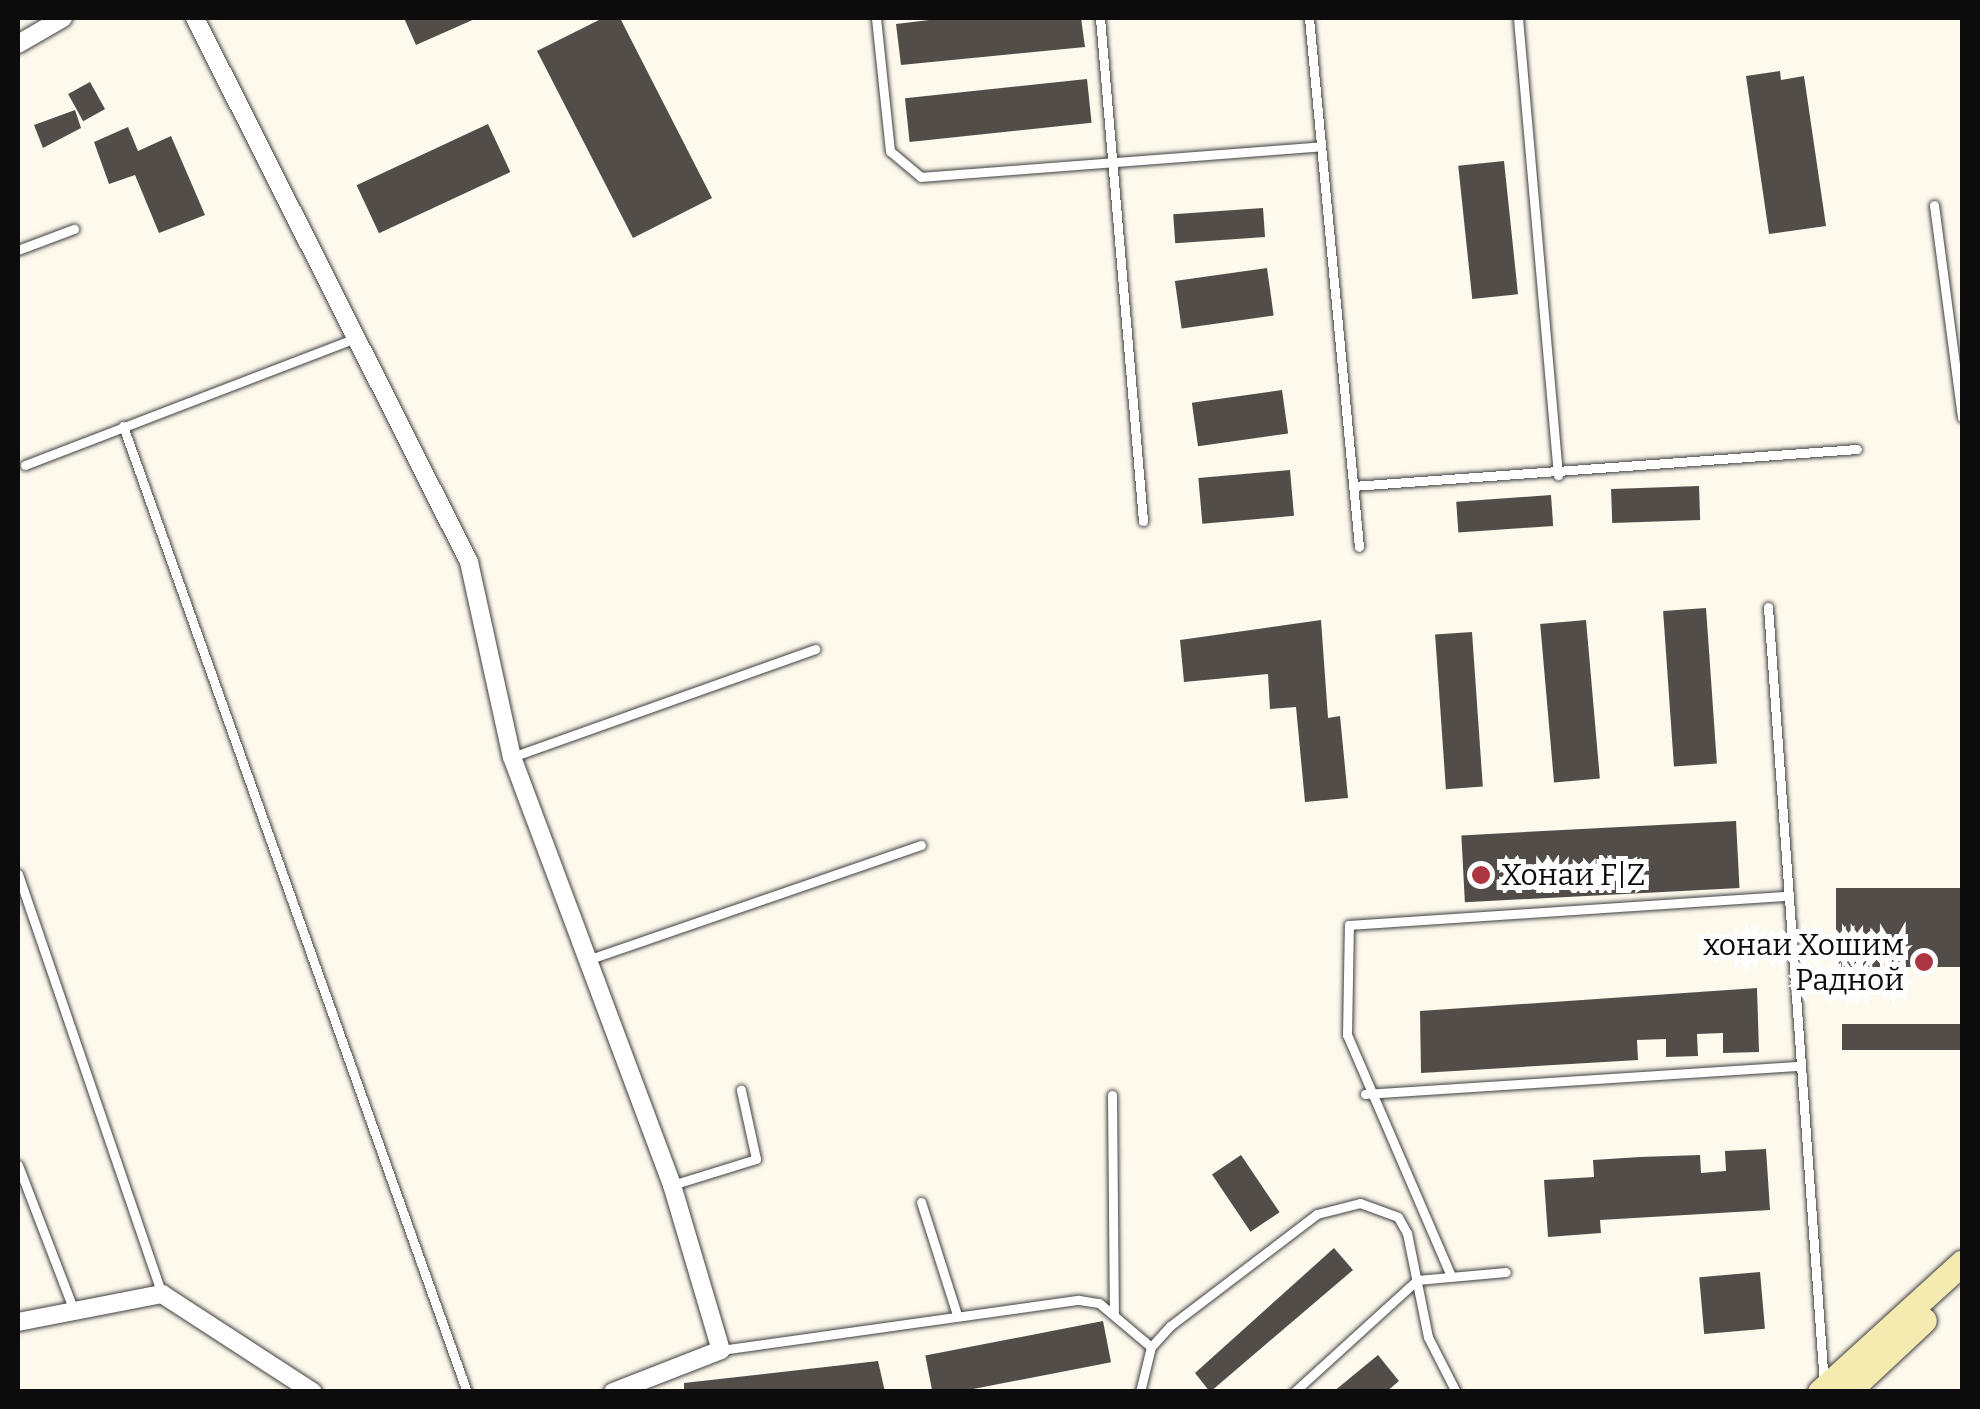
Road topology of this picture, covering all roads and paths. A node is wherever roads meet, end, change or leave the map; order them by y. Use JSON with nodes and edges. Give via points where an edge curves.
{"nodes":[{"id":1,"x":64,"y":18,"type":"edge"},
{"id":2,"x":195,"y":18,"type":"edge"},
{"id":3,"x":876,"y":18,"type":"edge"},
{"id":4,"x":1100,"y":18,"type":"edge"},
{"id":5,"x":1310,"y":18,"type":"edge"},
{"id":6,"x":1518,"y":18,"type":"edge"},
{"id":7,"x":18,"y":44,"type":"edge"},
{"id":8,"x":1321,"y":146,"type":"junction"},
{"id":9,"x":1112,"y":162,"type":"junction"},
{"id":10,"x":1934,"y":205,"type":"dead end"},
{"id":11,"x":74,"y":229,"type":"dead end"},
{"id":12,"x":18,"y":250,"type":"edge"},
{"id":13,"x":358,"y":336,"type":"junction"},
{"id":14,"x":1962,"y":417,"type":"edge"},
{"id":15,"x":123,"y":426,"type":"junction"},
{"id":16,"x":1857,"y":450,"type":"dead end"},
{"id":17,"x":25,"y":466,"type":"dead end"},
{"id":18,"x":1558,"y":475,"type":"junction"},
{"id":19,"x":1353,"y":486,"type":"junction"},
{"id":20,"x":1143,"y":520,"type":"dead end"},
{"id":21,"x":1359,"y":548,"type":"dead end"},
{"id":22,"x":1768,"y":607,"type":"dead end"},
{"id":23,"x":815,"y":649,"type":"dead end"},
{"id":24,"x":512,"y":756,"type":"junction"},
{"id":25,"x":921,"y":845,"type":"dead end"},
{"id":26,"x":18,"y":874,"type":"edge"},
{"id":27,"x":1788,"y":896,"type":"junction"},
{"id":28,"x":590,"y":959,"type":"junction"},
{"id":29,"x":1796,"y":1066,"type":"junction"},
{"id":30,"x":741,"y":1090,"type":"dead end"},
{"id":31,"x":1365,"y":1094,"type":"junction"},
{"id":32,"x":1112,"y":1095,"type":"dead end"},
{"id":33,"x":18,"y":1165,"type":"edge"},
{"id":34,"x":672,"y":1185,"type":"junction"},
{"id":35,"x":921,"y":1202,"type":"dead end"},
{"id":36,"x":1962,"y":1262,"type":"edge"},
{"id":37,"x":1506,"y":1272,"type":"dead end"},
{"id":38,"x":1451,"y":1276,"type":"junction"},
{"id":39,"x":1417,"y":1280,"type":"junction"},
{"id":40,"x":1962,"y":1285,"type":"edge"},
{"id":41,"x":162,"y":1294,"type":"junction"},
{"id":42,"x":72,"y":1306,"type":"junction"},
{"id":43,"x":957,"y":1314,"type":"junction"},
{"id":44,"x":1114,"y":1314,"type":"junction"},
{"id":45,"x":18,"y":1322,"type":"edge"},
{"id":46,"x":1151,"y":1347,"type":"junction"},
{"id":47,"x":721,"y":1350,"type":"junction"},
{"id":48,"x":1829,"y":1391,"type":"edge"},
{"id":49,"x":312,"y":1392,"type":"edge"},
{"id":50,"x":467,"y":1392,"type":"edge"},
{"id":51,"x":612,"y":1392,"type":"edge"},
{"id":52,"x":1140,"y":1392,"type":"edge"},
{"id":53,"x":1294,"y":1392,"type":"edge"},
{"id":54,"x":1456,"y":1392,"type":"edge"}],
"edges":[{"from":1,"to":7,"type":"street"},
{"from":2,"to":13,"type":"street"},
{"from":3,"to":9,"type":"lane","via":[[890,152],[902,169],[920,178]]},
{"from":4,"to":9,"type":"lane"},
{"from":5,"to":8,"type":"lane"},
{"from":6,"to":18,"type":"lane"},
{"from":8,"to":9,"type":"lane"},
{"from":8,"to":19,"type":"lane"},
{"from":9,"to":20,"type":"lane"},
{"from":10,"to":14,"type":"lane"},
{"from":11,"to":12,"type":"lane"},
{"from":13,"to":15,"type":"lane"},
{"from":13,"to":24,"type":"street","via":[[469,562]]},
{"from":15,"to":17,"type":"lane"},
{"from":15,"to":50,"type":"lane"},
{"from":16,"to":18,"type":"lane"},
{"from":18,"to":19,"type":"lane"},
{"from":19,"to":21,"type":"lane"},
{"from":22,"to":27,"type":"lane"},
{"from":23,"to":24,"type":"lane"},
{"from":24,"to":28,"type":"street"},
{"from":25,"to":28,"type":"lane"},
{"from":26,"to":41,"type":"lane"},
{"from":27,"to":29,"type":"lane"},
{"from":27,"to":31,"type":"lane","via":[[1350,925],[1346,1034]]},
{"from":28,"to":34,"type":"street"},
{"from":29,"to":31,"type":"lane"},
{"from":29,"to":48,"type":"lane"},
{"from":30,"to":34,"type":"lane","via":[[756,1159]]},
{"from":31,"to":38,"type":"lane"},
{"from":32,"to":44,"type":"lane"},
{"from":33,"to":42,"type":"lane"},
{"from":34,"to":47,"type":"street"},
{"from":35,"to":43,"type":"lane"},
{"from":36,"to":48,"type":"main road"},
{"from":37,"to":38,"type":"lane"},
{"from":38,"to":39,"type":"lane"},
{"from":39,"to":46,"type":"lane","via":[[1398,1217],[1378,1206],[1340,1206],[1317,1214]]},
{"from":39,"to":53,"type":"lane"},
{"from":39,"to":54,"type":"lane","via":[[1428,1337]]},
{"from":40,"to":48,"type":"main road"},
{"from":41,"to":42,"type":"street"},
{"from":41,"to":49,"type":"street"},
{"from":42,"to":45,"type":"street"},
{"from":43,"to":44,"type":"lane","via":[[1078,1300]]},
{"from":43,"to":47,"type":"lane"},
{"from":44,"to":46,"type":"lane"},
{"from":46,"to":52,"type":"lane"},
{"from":47,"to":51,"type":"street"}]}
